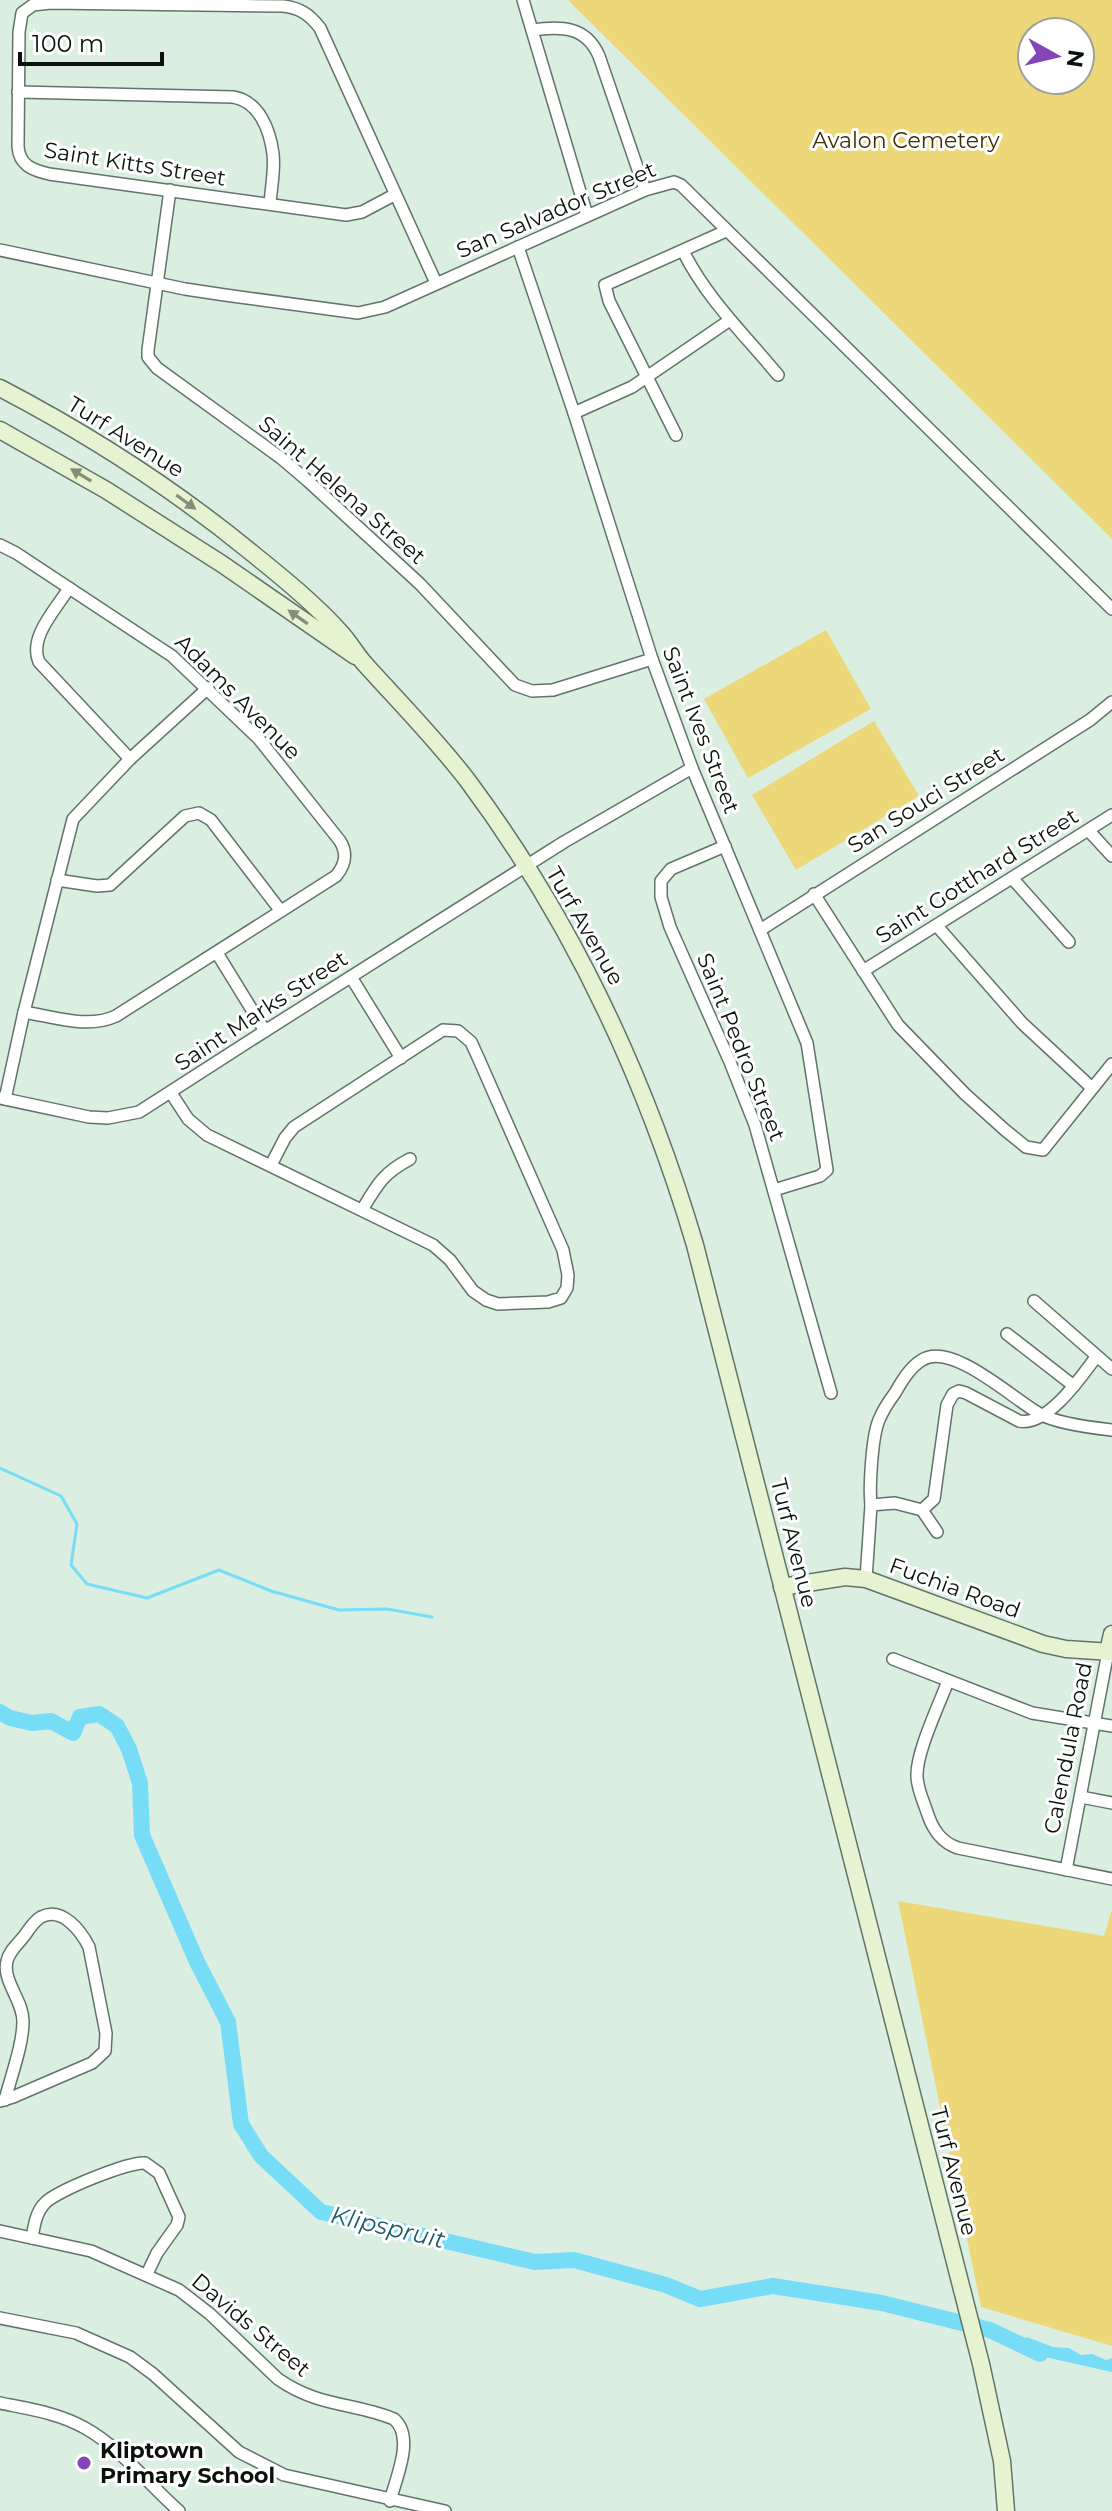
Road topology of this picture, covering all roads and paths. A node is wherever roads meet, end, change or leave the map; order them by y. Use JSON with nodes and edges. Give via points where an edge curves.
{"nodes":[{"id":1,"x":523,"y":0,"type":"edge"},
{"id":2,"x":532,"y":30,"type":"junction"},
{"id":3,"x":18,"y":92,"type":"junction"},
{"id":4,"x":170,"y":190,"type":"junction"},
{"id":5,"x":645,"y":190,"type":"junction"},
{"id":6,"x":394,"y":195,"type":"junction"},
{"id":7,"x":270,"y":204,"type":"junction"},
{"id":8,"x":587,"y":215,"type":"junction"},
{"id":9,"x":726,"y":231,"type":"junction"},
{"id":10,"x":518,"y":247,"type":"junction"},
{"id":11,"x":0,"y":250,"type":"edge"},
{"id":12,"x":683,"y":251,"type":"junction"},
{"id":13,"x":156,"y":283,"type":"junction"},
{"id":14,"x":436,"y":283,"type":"junction"},
{"id":15,"x":730,"y":320,"type":"junction"},
{"id":16,"x":778,"y":375,"type":"dead end"},
{"id":17,"x":647,"y":377,"type":"junction"},
{"id":18,"x":0,"y":388,"type":"edge"},
{"id":19,"x":574,"y":413,"type":"junction"},
{"id":20,"x":0,"y":430,"type":"edge"},
{"id":21,"x":676,"y":435,"type":"dead end"},
{"id":22,"x":0,"y":545,"type":"edge"},
{"id":23,"x":69,"y":588,"type":"junction"},
{"id":24,"x":1112,"y":609,"type":"edge"},
{"id":25,"x":652,"y":659,"type":"junction"},
{"id":26,"x":363,"y":661,"type":"junction"},
{"id":27,"x":208,"y":688,"type":"junction"},
{"id":28,"x":1112,"y":702,"type":"edge"},
{"id":29,"x":130,"y":759,"type":"junction"},
{"id":30,"x":692,"y":768,"type":"junction"},
{"id":31,"x":1112,"y":815,"type":"edge"},
{"id":32,"x":1089,"y":831,"type":"junction"},
{"id":33,"x":725,"y":846,"type":"junction"},
{"id":34,"x":1112,"y":856,"type":"edge"},
{"id":35,"x":525,"y":867,"type":"junction"},
{"id":36,"x":1012,"y":878,"type":"junction"},
{"id":37,"x":57,"y":880,"type":"junction"},
{"id":38,"x":814,"y":894,"type":"junction"},
{"id":39,"x":280,"y":910,"type":"junction"},
{"id":40,"x":937,"y":926,"type":"junction"},
{"id":41,"x":760,"y":930,"type":"junction"},
{"id":42,"x":1069,"y":942,"type":"dead end"},
{"id":43,"x":217,"y":953,"type":"junction"},
{"id":44,"x":863,"y":971,"type":"junction"},
{"id":45,"x":351,"y":977,"type":"junction"},
{"id":46,"x":24,"y":1012,"type":"junction"},
{"id":47,"x":265,"y":1031,"type":"junction"},
{"id":48,"x":401,"y":1058,"type":"junction"},
{"id":49,"x":1112,"y":1064,"type":"edge"},
{"id":50,"x":1092,"y":1088,"type":"junction"},
{"id":51,"x":171,"y":1093,"type":"junction"},
{"id":52,"x":3,"y":1098,"type":"edge"},
{"id":53,"x":410,"y":1159,"type":"dead end"},
{"id":54,"x":271,"y":1165,"type":"junction"},
{"id":55,"x":774,"y":1190,"type":"junction"},
{"id":56,"x":362,"y":1210,"type":"junction"},
{"id":57,"x":1034,"y":1301,"type":"dead end"},
{"id":58,"x":1007,"y":1334,"type":"dead end"},
{"id":59,"x":1096,"y":1357,"type":"junction"},
{"id":60,"x":1112,"y":1369,"type":"edge"},
{"id":61,"x":1074,"y":1386,"type":"junction"},
{"id":62,"x":831,"y":1393,"type":"dead end"},
{"id":63,"x":1042,"y":1415,"type":"junction"},
{"id":64,"x":1112,"y":1430,"type":"edge"},
{"id":65,"x":871,"y":1505,"type":"junction"},
{"id":66,"x":922,"y":1510,"type":"junction"},
{"id":67,"x":937,"y":1532,"type":"dead end"},
{"id":68,"x":866,"y":1579,"type":"junction"},
{"id":69,"x":782,"y":1587,"type":"junction"},
{"id":70,"x":1112,"y":1634,"type":"edge"},
{"id":71,"x":1110,"y":1652,"type":"edge"},
{"id":72,"x":893,"y":1659,"type":"dead end"},
{"id":73,"x":948,"y":1681,"type":"junction"},
{"id":74,"x":1096,"y":1723,"type":"junction"},
{"id":75,"x":1112,"y":1726,"type":"edge"},
{"id":76,"x":1081,"y":1797,"type":"junction"},
{"id":77,"x":1112,"y":1803,"type":"edge"},
{"id":78,"x":1066,"y":1870,"type":"junction"},
{"id":79,"x":1112,"y":1879,"type":"edge"},
{"id":80,"x":3,"y":2101,"type":"edge"},
{"id":81,"x":0,"y":2231,"type":"edge"},
{"id":82,"x":32,"y":2238,"type":"junction"},
{"id":83,"x":147,"y":2274,"type":"junction"},
{"id":84,"x":0,"y":2318,"type":"edge"},
{"id":85,"x":0,"y":2403,"type":"edge"},
{"id":86,"x":390,"y":2501,"type":"junction"},
{"id":87,"x":179,"y":2511,"type":"edge"},
{"id":88,"x":445,"y":2511,"type":"edge"},
{"id":89,"x":1006,"y":2511,"type":"edge"}],
"edges":[{"from":1,"to":2,"type":"street"},
{"from":2,"to":5,"type":"street","via":[[570,28],[594,45]]},
{"from":2,"to":8,"type":"street"},
{"from":3,"to":4,"type":"street","name":"Saint Kitts Street","via":[[18,153],[28,167]]},
{"from":3,"to":6,"type":"street","name":"Saint Kitts Street","via":[[19,25],[26,9],[44,3],[296,8],[320,28]]},
{"from":3,"to":7,"type":"street","via":[[249,101],[260,114],[272,150]]},
{"from":4,"to":7,"type":"street","name":"Saint Kitts Street"},
{"from":4,"to":13,"type":"street","name":"Saint Helena Street"},
{"from":5,"to":8,"type":"street","name":"San Salvador Street"},
{"from":5,"to":9,"type":"street","name":"San Salvador Street","via":[[670,181],[678,184]]},
{"from":6,"to":7,"type":"street","name":"Saint Kitts Street","via":[[346,215]]},
{"from":6,"to":14,"type":"street"},
{"from":8,"to":10,"type":"street","name":"San Salvador Street"},
{"from":9,"to":12,"type":"street"},
{"from":9,"to":24,"type":"street","name":"San Salvador Street"},
{"from":10,"to":14,"type":"street","name":"San Salvador Street"},
{"from":10,"to":19,"type":"street","name":"Saint Ives Street"},
{"from":11,"to":13,"type":"street","name":"San Salvador Street"},
{"from":12,"to":15,"type":"street","via":[[702,286]]},
{"from":12,"to":17,"type":"street","via":[[605,285]]},
{"from":13,"to":14,"type":"street","name":"San Salvador Street","via":[[358,313],[385,307]]},
{"from":13,"to":25,"type":"street","name":"Saint Helena Street","via":[[148,350],[152,362],[308,481],[420,584],[515,685],[541,693]]},
{"from":15,"to":16,"type":"street"},
{"from":15,"to":17,"type":"street"},
{"from":17,"to":19,"type":"street"},
{"from":17,"to":21,"type":"street"},
{"from":18,"to":26,"type":"main road","name":"Turf Avenue","one_way":true,"via":[[106,448],[199,511],[315,607]]},
{"from":19,"to":25,"type":"street","name":"Saint Ives Street"},
{"from":26,"to":20,"type":"main road","name":"Turf Avenue","one_way":true,"via":[[119,498]]},
{"from":22,"to":23,"type":"street","name":"Adams Avenue"},
{"from":23,"to":27,"type":"street","name":"Adams Avenue","via":[[156,644]]},
{"from":23,"to":29,"type":"street","via":[[38,637],[36,656]]},
{"from":25,"to":30,"type":"street","name":"Saint Ives Street"},
{"from":26,"to":35,"type":"main road","name":"Turf Avenue","via":[[467,780]]},
{"from":27,"to":29,"type":"street"},
{"from":27,"to":39,"type":"street","name":"Adams Avenue","via":[[279,762],[343,846],[344,863],[336,876]]},
{"from":28,"to":38,"type":"street","name":"San Souci Street"},
{"from":29,"to":37,"type":"street","via":[[73,819]]},
{"from":30,"to":33,"type":"street","name":"Saint Ives Street"},
{"from":30,"to":35,"type":"street","name":"Saint Marks Street"},
{"from":31,"to":32,"type":"street","name":"Saint Gotthard Street"},
{"from":32,"to":34,"type":"street"},
{"from":32,"to":36,"type":"street","name":"Saint Gotthard Street"},
{"from":33,"to":41,"type":"street","name":"Saint Ives Street"},
{"from":33,"to":55,"type":"street","name":"Saint Pedro Street","via":[[671,869],[660,891],[670,927],[750,1113]]},
{"from":35,"to":45,"type":"street","name":"Saint Marks Street"},
{"from":35,"to":69,"type":"main road","name":"Turf Avenue","via":[[602,999],[661,1140],[695,1245]]},
{"from":36,"to":40,"type":"street","name":"Saint Gotthard Street"},
{"from":36,"to":42,"type":"street"},
{"from":37,"to":39,"type":"street","via":[[110,885],[185,816],[199,813],[211,820]]},
{"from":37,"to":46,"type":"street"},
{"from":38,"to":41,"type":"street","name":"San Souci Street"},
{"from":38,"to":44,"type":"street"},
{"from":39,"to":43,"type":"street","name":"Adams Avenue"},
{"from":40,"to":44,"type":"street","name":"Saint Gotthard Street"},
{"from":40,"to":50,"type":"street","via":[[1022,1023]]},
{"from":41,"to":55,"type":"street","name":"Saint Ives Street","via":[[807,1043],[828,1165],[824,1175]]},
{"from":43,"to":46,"type":"street","name":"Adams Avenue","via":[[102,1022]]},
{"from":43,"to":47,"type":"street"},
{"from":44,"to":50,"type":"street","via":[[898,1025],[965,1094],[1030,1149],[1043,1150]]},
{"from":45,"to":47,"type":"street","name":"Saint Marks Street"},
{"from":45,"to":48,"type":"street"},
{"from":46,"to":52,"type":"street"},
{"from":47,"to":51,"type":"street","name":"Saint Marks Street"},
{"from":48,"to":54,"type":"street","via":[[288,1132]]},
{"from":48,"to":56,"type":"street","via":[[443,1030],[458,1031],[471,1042],[563,1250],[567,1288],[561,1298],[548,1302],[486,1300],[433,1245]]},
{"from":49,"to":50,"type":"street"},
{"from":51,"to":52,"type":"street","name":"Saint Marks Street","via":[[139,1112],[108,1118]]},
{"from":51,"to":54,"type":"street","via":[[197,1128]]},
{"from":53,"to":56,"type":"street","via":[[382,1177]]},
{"from":54,"to":56,"type":"street"},
{"from":55,"to":62,"type":"street","name":"Saint Pedro Street"},
{"from":57,"to":59,"type":"street"},
{"from":58,"to":61,"type":"street"},
{"from":59,"to":60,"type":"street"},
{"from":59,"to":61,"type":"street"},
{"from":61,"to":63,"type":"street"},
{"from":63,"to":64,"type":"street"},
{"from":63,"to":65,"type":"street","via":[[960,1362],[931,1356],[921,1360],[878,1421]]},
{"from":63,"to":66,"type":"street","via":[[1021,1422],[957,1392],[947,1405],[934,1499]]},
{"from":65,"to":66,"type":"street","via":[[887,1502]]},
{"from":65,"to":68,"type":"street"},
{"from":66,"to":67,"type":"street"},
{"from":68,"to":69,"type":"main road","name":"Fuchia Road"},
{"from":68,"to":71,"type":"main road","name":"Fuchia Road","via":[[1043,1644]]},
{"from":69,"to":89,"type":"main road","name":"Turf Avenue","via":[[981,2364],[1002,2461]]},
{"from":70,"to":71,"type":"main road","name":"Calendula Road"},
{"from":71,"to":74,"type":"street","name":"Calendula Road"},
{"from":72,"to":73,"type":"street"},
{"from":73,"to":74,"type":"street","via":[[1032,1713]]},
{"from":73,"to":78,"type":"street","via":[[917,1774],[934,1830],[958,1848]]},
{"from":74,"to":75,"type":"street"},
{"from":74,"to":76,"type":"street","name":"Calendula Road"},
{"from":76,"to":77,"type":"street"},
{"from":76,"to":78,"type":"street","name":"Calendula Road"},
{"from":78,"to":79,"type":"street"},
{"from":80,"to":80,"type":"street","via":[[92,2063],[105,2051],[89,1947],[63,1917],[38,1919],[7,1959],[23,2021]]},
{"from":81,"to":82,"type":"street","name":"Davids Street"},
{"from":82,"to":83,"type":"street","name":"Davids Street","via":[[91,2251]]},
{"from":82,"to":83,"type":"street","via":[[48,2200],[127,2164],[145,2163],[159,2173],[179,2217]]},
{"from":83,"to":86,"type":"street","name":"Davids Street","via":[[189,2295],[289,2387],[400,2423],[405,2443]]},
{"from":84,"to":86,"type":"street","via":[[76,2333],[130,2357],[239,2452],[267,2468]]},
{"from":85,"to":87,"type":"street","via":[[84,2427]]},
{"from":86,"to":88,"type":"street"}]}
